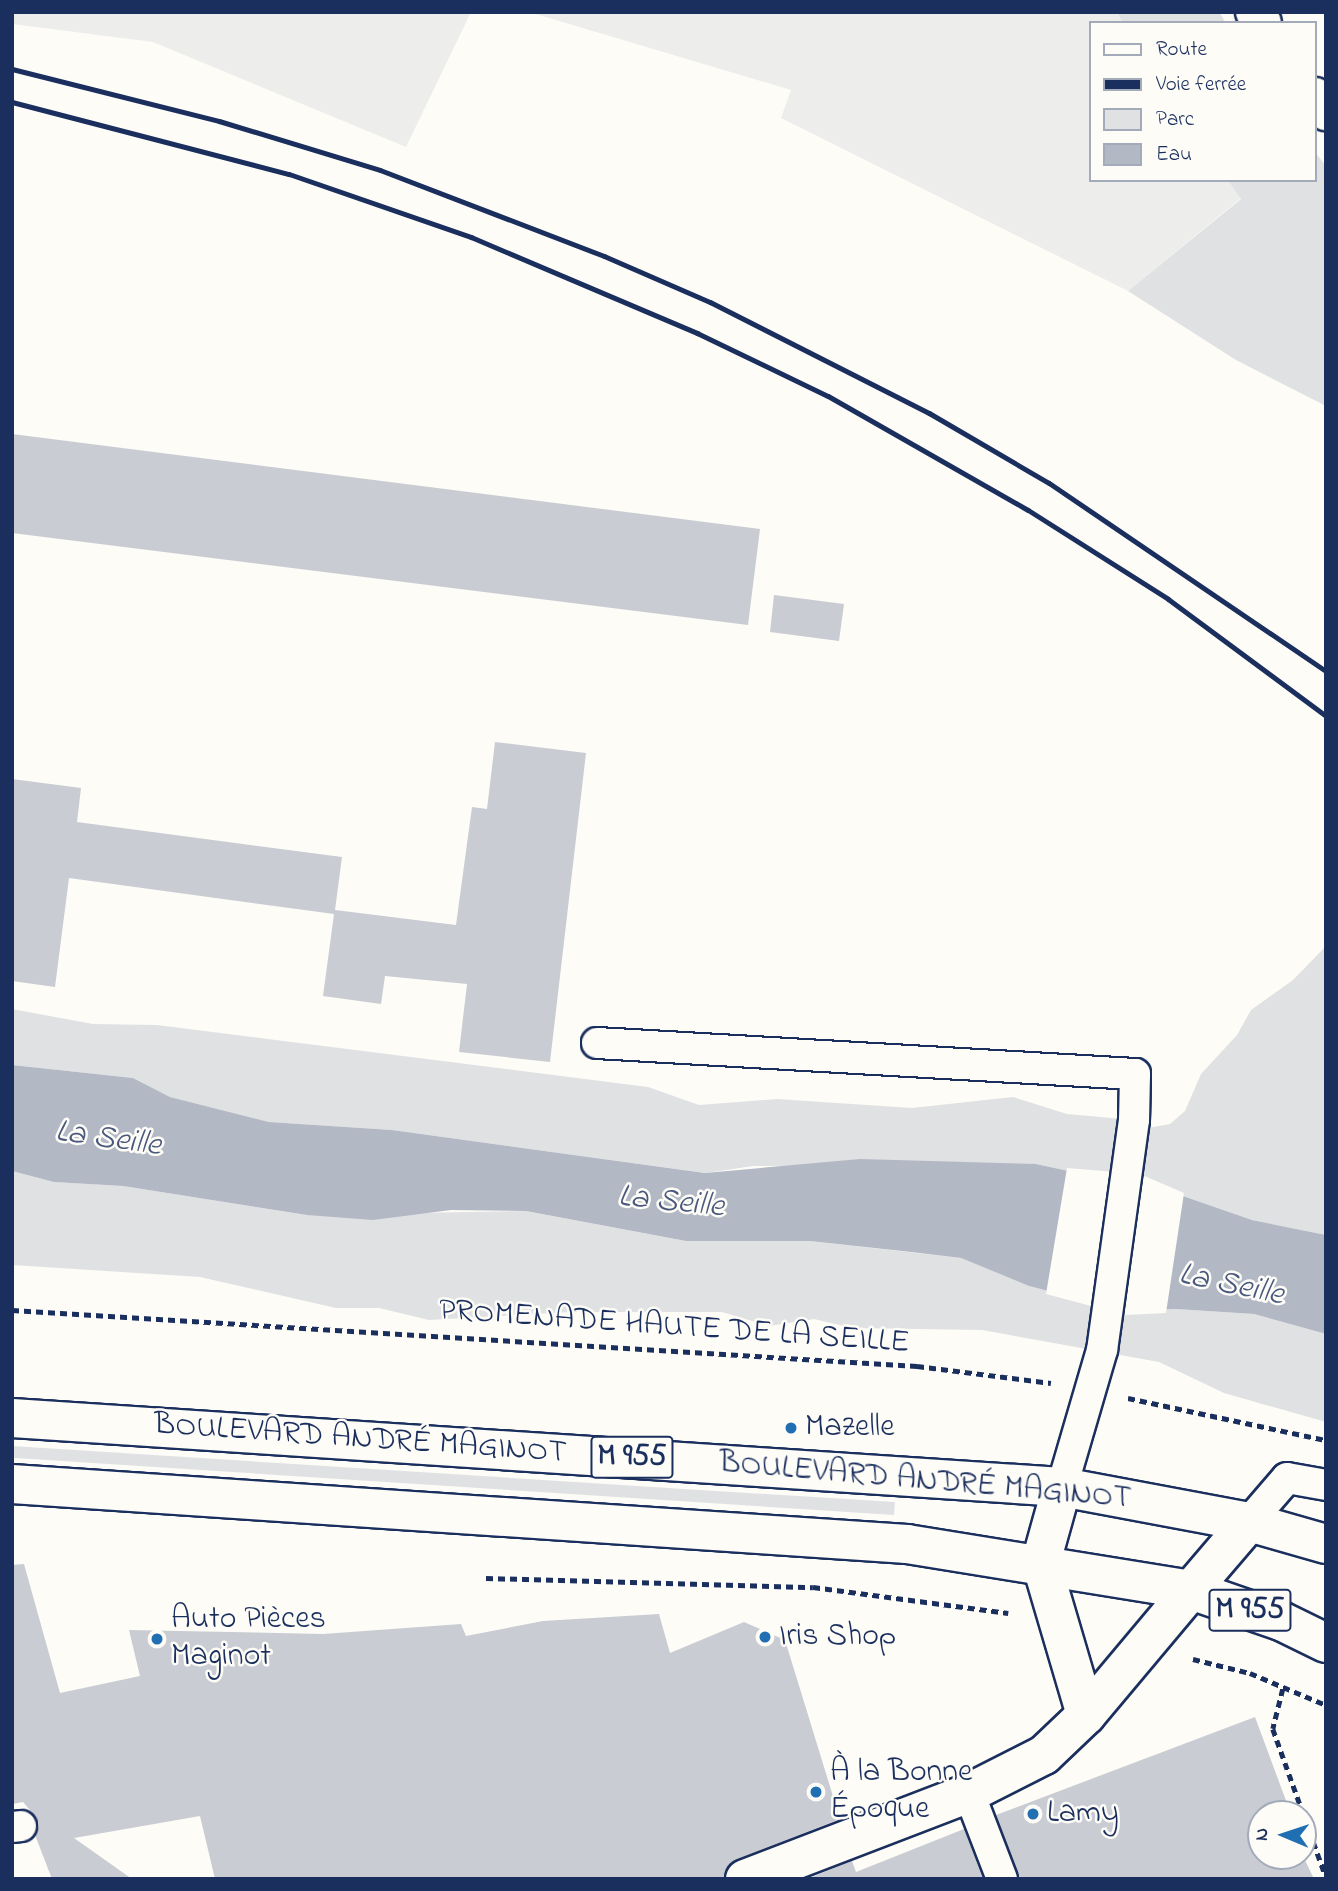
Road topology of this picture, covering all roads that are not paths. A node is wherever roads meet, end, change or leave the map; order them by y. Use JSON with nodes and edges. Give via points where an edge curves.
{"nodes":[{"id":1,"x":597,"y":1043,"type":"dead end"},
{"id":2,"x":12,"y":1418,"type":"edge"},
{"id":3,"x":12,"y":1484,"type":"edge"},
{"id":4,"x":1326,"y":1485,"type":"edge"},
{"id":5,"x":1062,"y":1488,"type":"junction"},
{"id":6,"x":1249,"y":1522,"type":"junction"},
{"id":7,"x":1326,"y":1544,"type":"edge"},
{"id":8,"x":1041,"y":1563,"type":"junction"},
{"id":9,"x":1191,"y":1590,"type":"junction"},
{"id":10,"x":1326,"y":1643,"type":"edge"},
{"id":11,"x":1086,"y":1714,"type":"junction"},
{"id":12,"x":969,"y":1793,"type":"junction"},
{"id":13,"x":755,"y":1877,"type":"edge"},
{"id":14,"x":1002,"y":1879,"type":"edge"}],
"edges":[{"from":1,"to":5,"type":"lane","via":[[1135,1074],[1134,1120],[1102,1350]]},
{"from":2,"to":5,"type":"main road","name":"BOULEVARD ANDRÉ MAGINOT","number":"M 955"},
{"from":3,"to":8,"type":"main road","name":"BOULEVARD ANDRÉ MAGINOT","number":"M 955","via":[[761,1532],[907,1544]]},
{"from":4,"to":6,"type":"lane","via":[[1287,1478]]},
{"from":5,"to":6,"type":"main road","name":"BOULEVARD ANDRÉ MAGINOT","number":"M 955"},
{"from":5,"to":8,"type":"main road"},
{"from":6,"to":7,"type":"main road","number":"M 955"},
{"from":6,"to":9,"type":"main road"},
{"from":8,"to":9,"type":"main road","name":"BOULEVARD ANDRÉ MAGINOT","number":"M 955"},
{"from":8,"to":11,"type":"main road"},
{"from":9,"to":10,"type":"main road","number":"M 955","via":[[1281,1621]]},
{"from":9,"to":11,"type":"main road"},
{"from":11,"to":12,"type":"main road","via":[[1045,1755]]},
{"from":12,"to":13,"type":"main road"},
{"from":12,"to":14,"type":"lane"}]}
